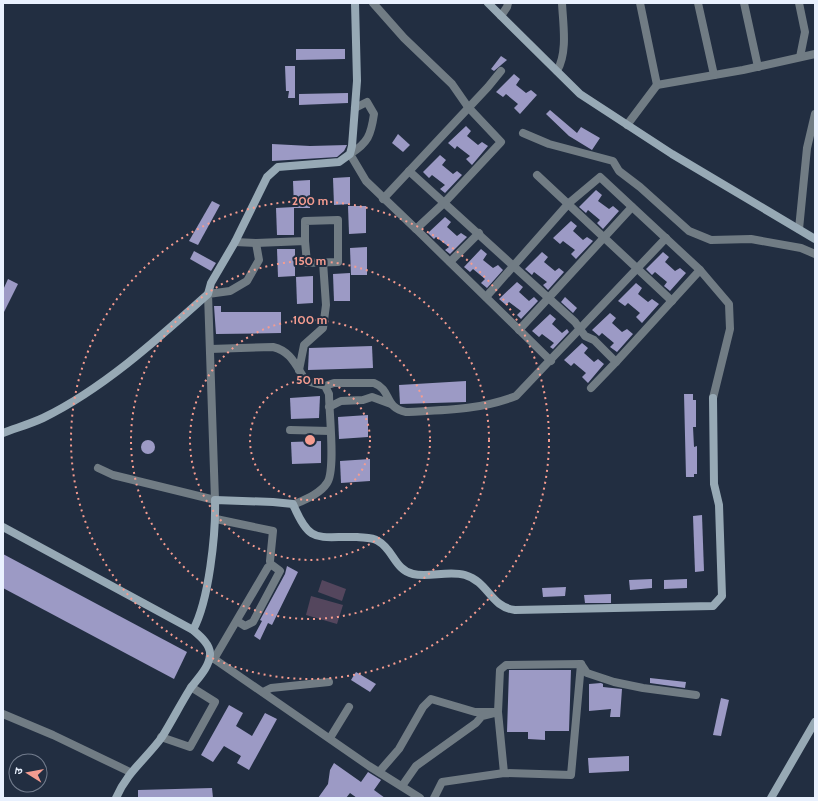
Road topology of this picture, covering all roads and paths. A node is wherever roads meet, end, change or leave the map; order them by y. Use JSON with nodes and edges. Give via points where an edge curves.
{"nodes":[{"id":1,"x":354,"y":3,"type":"edge"},
{"id":2,"x":373,"y":3,"type":"edge"},
{"id":3,"x":488,"y":3,"type":"edge"},
{"id":4,"x":508,"y":3,"type":"edge"},
{"id":5,"x":562,"y":3,"type":"edge"},
{"id":6,"x":640,"y":3,"type":"edge"},
{"id":7,"x":698,"y":3,"type":"edge"},
{"id":8,"x":744,"y":3,"type":"edge"},
{"id":9,"x":799,"y":3,"type":"edge"},
{"id":10,"x":501,"y":16,"type":"junction"},
{"id":11,"x":815,"y":54,"type":"edge"},
{"id":12,"x":800,"y":58,"type":"junction"},
{"id":13,"x":758,"y":67,"type":"junction"},
{"id":14,"x":501,"y":71,"type":"dead end"},
{"id":15,"x":557,"y":71,"type":"junction"},
{"id":16,"x":714,"y":75,"type":"junction"},
{"id":17,"x":657,"y":85,"type":"junction"},
{"id":18,"x":356,"y":97,"type":"junction"},
{"id":19,"x":367,"y":102,"type":"junction"},
{"id":20,"x":468,"y":107,"type":"junction"},
{"id":21,"x":355,"y":108,"type":"junction"},
{"id":22,"x":815,"y":114,"type":"edge"},
{"id":23,"x":627,"y":125,"type":"junction"},
{"id":24,"x":523,"y":133,"type":"dead end"},
{"id":25,"x":350,"y":154,"type":"junction"},
{"id":26,"x":409,"y":171,"type":"junction"},
{"id":27,"x":537,"y":175,"type":"dead end"},
{"id":28,"x":383,"y":199,"type":"junction"},
{"id":29,"x":445,"y":202,"type":"junction"},
{"id":30,"x":569,"y":203,"type":"junction"},
{"id":31,"x":632,"y":207,"type":"junction"},
{"id":32,"x":416,"y":229,"type":"junction"},
{"id":33,"x":799,"y":229,"type":"junction"},
{"id":34,"x":479,"y":233,"type":"junction"},
{"id":35,"x":604,"y":238,"type":"junction"},
{"id":36,"x":666,"y":238,"type":"junction"},
{"id":37,"x":815,"y":239,"type":"edge"},
{"id":38,"x":305,"y":241,"type":"junction"},
{"id":39,"x":235,"y":242,"type":"junction"},
{"id":40,"x":256,"y":244,"type":"junction"},
{"id":41,"x":815,"y":254,"type":"edge"},
{"id":42,"x":323,"y":262,"type":"junction"},
{"id":43,"x":450,"y":262,"type":"junction"},
{"id":44,"x":513,"y":265,"type":"junction"},
{"id":45,"x":637,"y":269,"type":"junction"},
{"id":46,"x":700,"y":270,"type":"junction"},
{"id":47,"x":208,"y":294,"type":"junction"},
{"id":48,"x":486,"y":298,"type":"junction"},
{"id":49,"x":548,"y":298,"type":"junction"},
{"id":50,"x":672,"y":301,"type":"junction"},
{"id":51,"x":580,"y":329,"type":"junction"},
{"id":52,"x":519,"y":330,"type":"junction"},
{"id":53,"x":210,"y":349,"type":"junction"},
{"id":54,"x":551,"y":361,"type":"junction"},
{"id":55,"x":616,"y":362,"type":"junction"},
{"id":56,"x":299,"y":370,"type":"junction"},
{"id":57,"x":324,"y":386,"type":"junction"},
{"id":58,"x":591,"y":388,"type":"dead end"},
{"id":59,"x":391,"y":404,"type":"junction"},
{"id":60,"x":329,"y":407,"type":"junction"},
{"id":61,"x":290,"y":430,"type":"dead end"},
{"id":62,"x":330,"y":431,"type":"junction"},
{"id":63,"x":3,"y":433,"type":"edge"},
{"id":64,"x":98,"y":468,"type":"dead end"},
{"id":65,"x":215,"y":500,"type":"junction"},
{"id":66,"x":293,"y":505,"type":"junction"},
{"id":67,"x":216,"y":519,"type":"junction"},
{"id":68,"x":3,"y":527,"type":"edge"},
{"id":69,"x":270,"y":561,"type":"dead end"},
{"id":70,"x":237,"y":621,"type":"junction"},
{"id":71,"x":193,"y":630,"type":"junction"},
{"id":72,"x":212,"y":657,"type":"junction"},
{"id":73,"x":582,"y":664,"type":"junction"},
{"id":74,"x":329,"y":682,"type":"dead end"},
{"id":75,"x":191,"y":687,"type":"junction"},
{"id":76,"x":264,"y":692,"type":"junction"},
{"id":77,"x":696,"y":696,"type":"dead end"},
{"id":78,"x":349,"y":706,"type":"dead end"},
{"id":79,"x":498,"y":712,"type":"junction"},
{"id":80,"x":3,"y":714,"type":"edge"},
{"id":81,"x":815,"y":722,"type":"edge"},
{"id":82,"x":161,"y":737,"type":"junction"},
{"id":83,"x":330,"y":738,"type":"junction"},
{"id":84,"x":130,"y":772,"type":"junction"},
{"id":85,"x":379,"y":772,"type":"junction"},
{"id":86,"x":504,"y":773,"type":"junction"},
{"id":87,"x":402,"y":786,"type":"junction"},
{"id":88,"x":116,"y":798,"type":"edge"},
{"id":89,"x":420,"y":798,"type":"edge"},
{"id":90,"x":434,"y":798,"type":"edge"},
{"id":91,"x":771,"y":798,"type":"edge"}],
"edges":[{"from":1,"to":18,"type":"street"},
{"from":2,"to":20,"type":"street","via":[[404,38],[452,84]]},
{"from":3,"to":10,"type":"street"},
{"from":4,"to":10,"type":"street"},
{"from":5,"to":15,"type":"street","via":[[563,40],[561,64]]},
{"from":6,"to":17,"type":"street"},
{"from":7,"to":16,"type":"street"},
{"from":8,"to":13,"type":"street"},
{"from":9,"to":12,"type":"street","via":[[805,32]]},
{"from":10,"to":15,"type":"street"},
{"from":11,"to":12,"type":"street"},
{"from":12,"to":13,"type":"street"},
{"from":13,"to":16,"type":"street"},
{"from":14,"to":20,"type":"street"},
{"from":15,"to":23,"type":"street","via":[[580,94]]},
{"from":16,"to":17,"type":"street"},
{"from":17,"to":23,"type":"street"},
{"from":18,"to":19,"type":"street"},
{"from":18,"to":21,"type":"street"},
{"from":19,"to":21,"type":"street"},
{"from":19,"to":25,"type":"street","via":[[374,114],[370,136],[362,146]]},
{"from":20,"to":26,"type":"street"},
{"from":20,"to":29,"type":"street","via":[[501,142]]},
{"from":21,"to":25,"type":"street"},
{"from":22,"to":33,"type":"street","via":[[807,148]]},
{"from":23,"to":33,"type":"street"},
{"from":24,"to":41,"type":"street","via":[[549,144],[613,161],[619,171],[689,232],[711,240],[751,239],[801,248]]},
{"from":25,"to":28,"type":"street","via":[[366,181]]},
{"from":25,"to":39,"type":"street","via":[[339,162],[278,168],[267,177]]},
{"from":26,"to":28,"type":"street"},
{"from":26,"to":29,"type":"street"},
{"from":27,"to":30,"type":"street"},
{"from":28,"to":32,"type":"street"},
{"from":29,"to":32,"type":"street"},
{"from":29,"to":34,"type":"street"},
{"from":30,"to":31,"type":"street","via":[[600,177]]},
{"from":30,"to":35,"type":"street"},
{"from":30,"to":44,"type":"street"},
{"from":31,"to":35,"type":"street"},
{"from":31,"to":36,"type":"street"},
{"from":32,"to":43,"type":"street"},
{"from":33,"to":37,"type":"street"},
{"from":34,"to":43,"type":"street"},
{"from":34,"to":44,"type":"street"},
{"from":35,"to":45,"type":"street"},
{"from":35,"to":49,"type":"street"},
{"from":36,"to":45,"type":"street"},
{"from":36,"to":46,"type":"street"},
{"from":38,"to":40,"type":"street"},
{"from":38,"to":42,"type":"street","via":[[307,263]]},
{"from":38,"to":42,"type":"street","via":[[305,221],[338,220],[338,262]]},
{"from":39,"to":40,"type":"street"},
{"from":39,"to":47,"type":"street","via":[[211,283]]},
{"from":40,"to":47,"type":"street","via":[[259,260],[247,281],[230,291]]},
{"from":42,"to":56,"type":"street","via":[[326,305],[323,328],[304,345]]},
{"from":43,"to":48,"type":"street"},
{"from":44,"to":48,"type":"street"},
{"from":44,"to":49,"type":"street"},
{"from":45,"to":50,"type":"street"},
{"from":45,"to":51,"type":"street"},
{"from":46,"to":50,"type":"street"},
{"from":46,"to":66,"type":"street","via":[[729,304],[730,329],[712,398],[714,484],[719,505],[722,596],[713,606],[504,609],[475,578],[462,574],[414,574],[404,571],[387,547],[378,540],[310,534],[302,525]]},
{"from":47,"to":53,"type":"street"},
{"from":47,"to":63,"type":"street","via":[[150,346],[82,395],[43,418]]},
{"from":48,"to":52,"type":"street"},
{"from":49,"to":51,"type":"street","via":[[576,322]]},
{"from":49,"to":52,"type":"street"},
{"from":50,"to":55,"type":"street"},
{"from":51,"to":54,"type":"street"},
{"from":51,"to":55,"type":"street"},
{"from":52,"to":54,"type":"street"},
{"from":53,"to":56,"type":"street","via":[[273,347],[288,354]]},
{"from":53,"to":65,"type":"street"},
{"from":54,"to":59,"type":"street","via":[[516,396],[496,404],[467,409],[406,412],[398,411]]},
{"from":55,"to":58,"type":"street"},
{"from":56,"to":57,"type":"street","via":[[306,381]]},
{"from":57,"to":59,"type":"street","via":[[334,383],[374,383],[380,385]]},
{"from":57,"to":60,"type":"street","via":[[329,394]]},
{"from":59,"to":60,"type":"street","via":[[372,397],[341,402]]},
{"from":60,"to":62,"type":"street"},
{"from":61,"to":62,"type":"street"},
{"from":62,"to":66,"type":"street","via":[[331,471],[327,484]]},
{"from":64,"to":65,"type":"street","via":[[112,475]]},
{"from":65,"to":66,"type":"street"},
{"from":65,"to":67,"type":"street"},
{"from":67,"to":69,"type":"street","via":[[273,532]]},
{"from":67,"to":71,"type":"street","via":[[202,611]]},
{"from":68,"to":71,"type":"street"},
{"from":70,"to":70,"type":"street","via":[[268,568],[272,565],[280,571],[253,622],[245,626]]},
{"from":70,"to":72,"type":"street"},
{"from":71,"to":72,"type":"street","via":[[202,638]]},
{"from":72,"to":75,"type":"street"},
{"from":72,"to":76,"type":"street"},
{"from":73,"to":77,"type":"street","via":[[587,673],[614,682]]},
{"from":73,"to":79,"type":"street","via":[[506,664],[500,670]]},
{"from":73,"to":86,"type":"street","via":[[571,776]]},
{"from":74,"to":76,"type":"street","via":[[271,688]]},
{"from":75,"to":82,"type":"street"},
{"from":75,"to":82,"type":"street","via":[[216,702],[190,747]]},
{"from":76,"to":83,"type":"street"},
{"from":78,"to":83,"type":"street"},
{"from":79,"to":85,"type":"street","via":[[475,712],[431,699],[399,750]]},
{"from":79,"to":86,"type":"street"},
{"from":79,"to":87,"type":"street","via":[[482,716],[416,766]]},
{"from":80,"to":84,"type":"street"},
{"from":81,"to":91,"type":"street"},
{"from":82,"to":84,"type":"street"},
{"from":83,"to":85,"type":"street"},
{"from":84,"to":88,"type":"street"},
{"from":85,"to":87,"type":"street"},
{"from":86,"to":90,"type":"street","via":[[442,782]]},
{"from":87,"to":89,"type":"street"}]}
